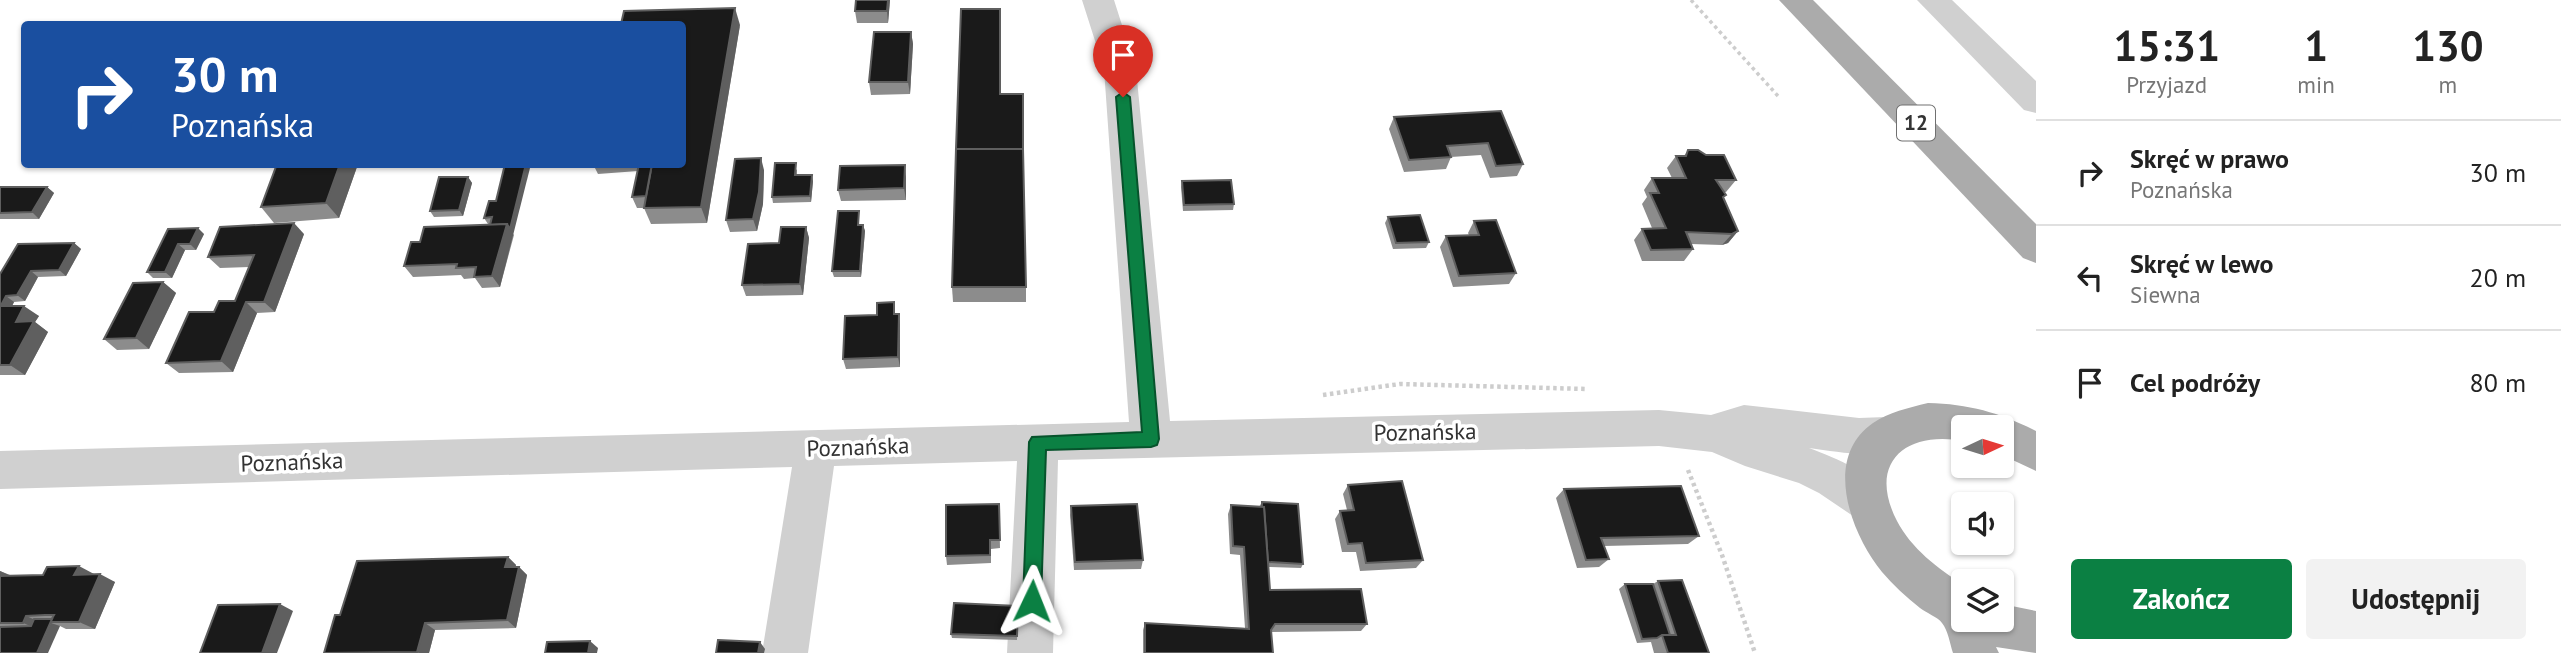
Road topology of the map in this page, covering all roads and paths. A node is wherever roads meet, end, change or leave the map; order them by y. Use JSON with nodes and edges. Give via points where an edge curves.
{"nodes":[{"id":1,"x":1098,"y":0,"type":"edge"},
{"id":2,"x":1691,"y":0,"type":"edge"},
{"id":3,"x":1795,"y":0,"type":"edge"},
{"id":4,"x":1933,"y":0,"type":"edge"},
{"id":5,"x":1778,"y":96,"type":"dead end"},
{"id":6,"x":2036,"y":101,"type":"edge"},
{"id":7,"x":2036,"y":248,"type":"edge"},
{"id":8,"x":1951,"y":420,"type":"edge"},
{"id":9,"x":1673,"y":429,"type":"junction"},
{"id":10,"x":1717,"y":434,"type":"junction"},
{"id":11,"x":1886,"y":435,"type":"junction"},
{"id":12,"x":1151,"y":439,"type":"junction"},
{"id":13,"x":2014,"y":440,"type":"edge"},
{"id":14,"x":1038,"y":442,"type":"junction"},
{"id":15,"x":816,"y":448,"type":"junction"},
{"id":16,"x":2036,"y":452,"type":"edge"},
{"id":17,"x":0,"y":470,"type":"edge"},
{"id":18,"x":1868,"y":502,"type":"junction"},
{"id":19,"x":1951,"y":603,"type":"edge"},
{"id":20,"x":2014,"y":628,"type":"edge"},
{"id":21,"x":1971,"y":632,"type":"edge"},
{"id":22,"x":2036,"y":633,"type":"edge"},
{"id":23,"x":785,"y":653,"type":"edge"},
{"id":24,"x":1030,"y":653,"type":"edge"},
{"id":25,"x":1755,"y":653,"type":"edge"},
{"id":26,"x":1976,"y":653,"type":"edge"}],
"edges":[{"from":1,"to":12,"type":"street","via":[[1120,69]]},
{"from":2,"to":5,"type":"path"},
{"from":3,"to":7,"type":"main road","number":"12"},
{"from":4,"to":6,"type":"street"},
{"from":8,"to":11,"type":"main road","via":[[1907,424]]},
{"from":9,"to":10,"type":"street","name":"Poznańska"},
{"from":9,"to":12,"type":"street","name":"Poznańska"},
{"from":9,"to":25,"type":"path"},
{"from":10,"to":11,"type":"street","name":"Poznańska","via":[[1744,423]]},
{"from":10,"to":18,"type":"street","name":"Poznańska","via":[[1745,448],[1808,467]]},
{"from":11,"to":18,"type":"main road","via":[[1871,452],[1866,475]]},
{"from":12,"to":14,"type":"street","name":"Poznańska"},
{"from":13,"to":16,"type":"main road"},
{"from":14,"to":15,"type":"street","name":"Poznańska"},
{"from":14,"to":24,"type":"street"},
{"from":15,"to":17,"type":"street","name":"Poznańska"},
{"from":15,"to":23,"type":"street"},
{"from":18,"to":19,"type":"main road","via":[[1880,531],[1900,559]]},
{"from":20,"to":22,"type":"main road"},
{"from":21,"to":26,"type":"main road"}]}
